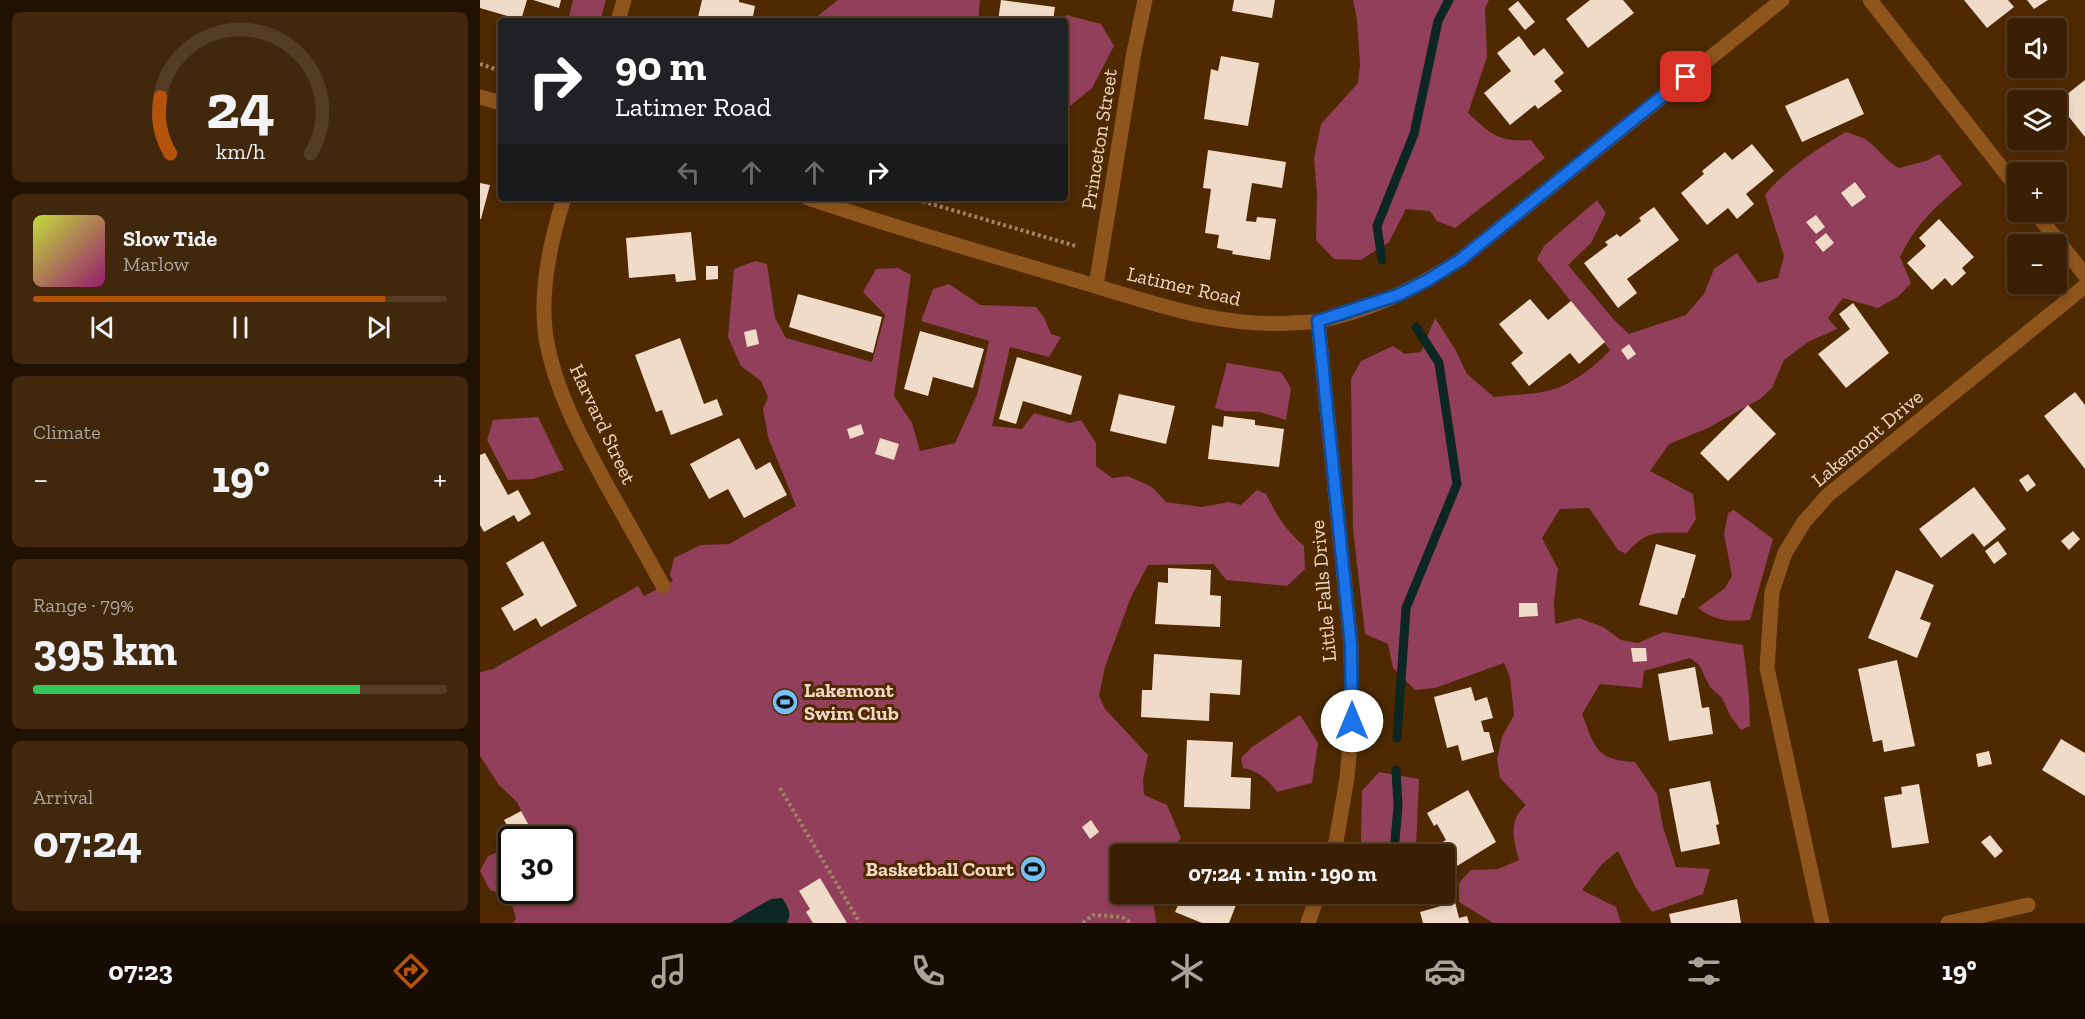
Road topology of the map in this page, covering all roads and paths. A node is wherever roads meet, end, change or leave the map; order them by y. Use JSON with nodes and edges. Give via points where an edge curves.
{"nodes":[{"id":1,"x":624,"y":0,"type":"edge"},
{"id":2,"x":1144,"y":0,"type":"edge"},
{"id":3,"x":1782,"y":0,"type":"edge"},
{"id":4,"x":1869,"y":0,"type":"edge"},
{"id":5,"x":619,"y":18,"type":"edge"},
{"id":6,"x":480,"y":64,"type":"edge"},
{"id":7,"x":498,"y":70,"type":"edge"},
{"id":8,"x":480,"y":97,"type":"edge"},
{"id":9,"x":498,"y":102,"type":"edge"},
{"id":10,"x":2007,"y":175,"type":"edge"},
{"id":11,"x":563,"y":201,"type":"edge"},
{"id":12,"x":817,"y":201,"type":"edge"},
{"id":13,"x":922,"y":201,"type":"edge"},
{"id":14,"x":2043,"y":222,"type":"edge"},
{"id":15,"x":1076,"y":246,"type":"dead end"},
{"id":16,"x":2085,"y":275,"type":"edge"},
{"id":17,"x":1096,"y":286,"type":"junction"},
{"id":18,"x":2085,"y":286,"type":"edge"},
{"id":19,"x":1318,"y":321,"type":"junction"},
{"id":20,"x":663,"y":586,"type":"dead end"},
{"id":21,"x":780,"y":788,"type":"dead end"},
{"id":22,"x":1335,"y":844,"type":"edge"},
{"id":23,"x":1315,"y":904,"type":"edge"},
{"id":24,"x":2028,"y":905,"type":"dead end"},
{"id":25,"x":860,"y":923,"type":"edge"},
{"id":26,"x":1083,"y":923,"type":"edge"},
{"id":27,"x":1131,"y":923,"type":"edge"},
{"id":28,"x":1308,"y":923,"type":"edge"},
{"id":29,"x":1822,"y":923,"type":"edge"},
{"id":30,"x":1948,"y":923,"type":"edge"}],
"edges":[{"from":1,"to":5,"type":"street"},
{"from":2,"to":17,"type":"street","name":"Princeton Street"},
{"from":3,"to":19,"type":"street","name":"Latimer Road","via":[[1460,260],[1398,295]]},
{"from":4,"to":10,"type":"street"},
{"from":6,"to":7,"type":"path"},
{"from":8,"to":9,"type":"street"},
{"from":11,"to":20,"type":"street","name":"Harvard Street","via":[[549,257],[544,302],[552,368],[581,436]]},
{"from":12,"to":17,"type":"street","name":"Latimer Road"},
{"from":13,"to":15,"type":"path"},
{"from":14,"to":16,"type":"street"},
{"from":17,"to":19,"type":"street","name":"Latimer Road","via":[[1210,318],[1263,325]]},
{"from":18,"to":29,"type":"street","name":"Lakemont Drive","via":[[1828,495],[1804,522],[1785,553],[1772,592],[1767,668]]},
{"from":19,"to":22,"type":"street","name":"Little Falls Drive","via":[[1351,646],[1352,721]]},
{"from":21,"to":25,"type":"path"},
{"from":23,"to":28,"type":"street"},
{"from":24,"to":30,"type":"street"},
{"from":26,"to":27,"type":"path","via":[[1093,915],[1122,917]]}]}
